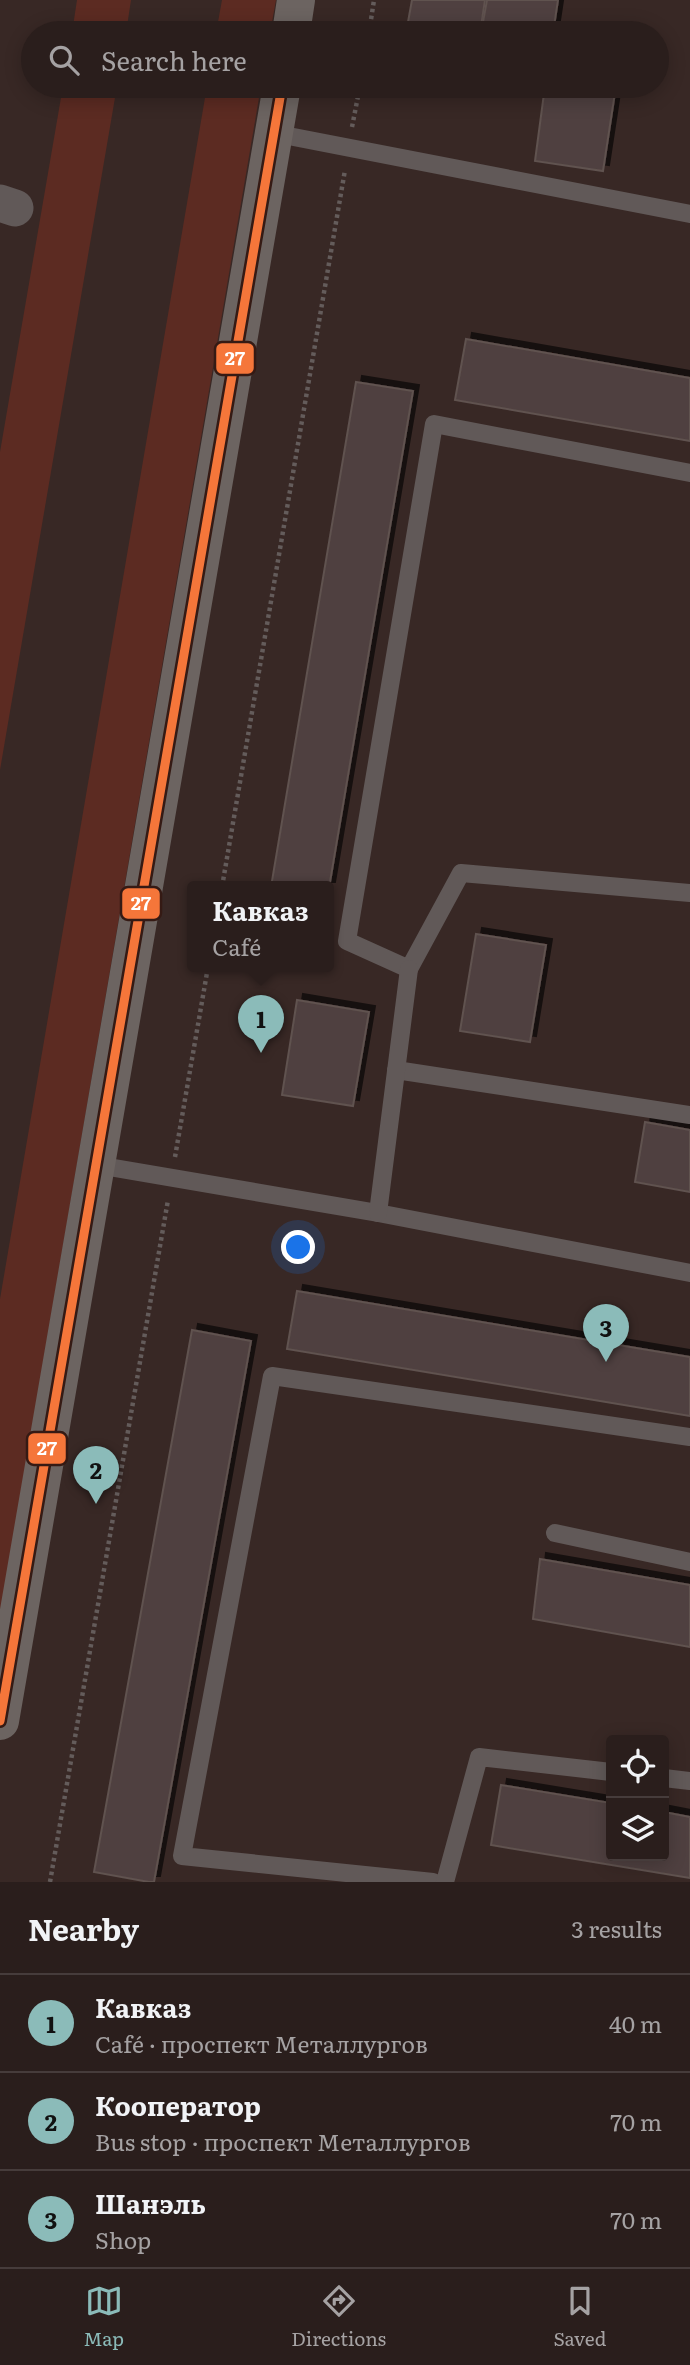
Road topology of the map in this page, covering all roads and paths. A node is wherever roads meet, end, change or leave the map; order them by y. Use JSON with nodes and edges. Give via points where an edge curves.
{"nodes":[{"id":1,"x":296,"y":0,"type":"edge"},
{"id":2,"x":374,"y":0,"type":"edge"},
{"id":3,"x":292,"y":21,"type":"edge"},
{"id":4,"x":371,"y":21,"type":"edge"},
{"id":5,"x":280,"y":98,"type":"edge"},
{"id":6,"x":358,"y":98,"type":"edge"},
{"id":7,"x":274,"y":133,"type":"junction"},
{"id":8,"x":349,"y":148,"type":"junction"},
{"id":9,"x":690,"y":214,"type":"edge"},
{"id":10,"x":690,"y":473,"type":"edge"},
{"id":11,"x":223,"y":881,"type":"edge"},
{"id":12,"x":690,"y":893,"type":"edge"},
{"id":13,"x":409,"y":969,"type":"junction"},
{"id":14,"x":207,"y":972,"type":"edge"},
{"id":15,"x":396,"y":1070,"type":"junction"},
{"id":16,"x":690,"y":1115,"type":"edge"},
{"id":17,"x":97,"y":1165,"type":"junction"},
{"id":18,"x":172,"y":1178,"type":"junction"},
{"id":19,"x":378,"y":1213,"type":"junction"},
{"id":20,"x":690,"y":1273,"type":"edge"},
{"id":21,"x":690,"y":1437,"type":"edge"},
{"id":22,"x":555,"y":1533,"type":"dead end"},
{"id":23,"x":690,"y":1562,"type":"edge"},
{"id":24,"x":0,"y":1721,"type":"edge"},
{"id":25,"x":606,"y":1771,"type":"edge"},
{"id":26,"x":669,"y":1779,"type":"edge"},
{"id":27,"x":690,"y":1781,"type":"edge"},
{"id":28,"x":50,"y":1882,"type":"edge"},
{"id":29,"x":433,"y":1882,"type":"edge"},
{"id":30,"x":445,"y":1882,"type":"edge"}],
"edges":[{"from":1,"to":3,"type":"main road"},
{"from":2,"to":4,"type":"path"},
{"from":5,"to":7,"type":"main road"},
{"from":6,"to":8,"type":"path"},
{"from":7,"to":8,"type":"lane"},
{"from":7,"to":17,"type":"main road"},
{"from":8,"to":9,"type":"lane"},
{"from":8,"to":11,"type":"path"},
{"from":10,"to":13,"type":"lane","via":[[435,424],[347,941]]},
{"from":12,"to":13,"type":"lane","via":[[461,873]]},
{"from":13,"to":15,"type":"lane"},
{"from":14,"to":18,"type":"path"},
{"from":15,"to":16,"type":"lane"},
{"from":15,"to":19,"type":"lane"},
{"from":17,"to":18,"type":"lane"},
{"from":17,"to":24,"type":"main road"},
{"from":18,"to":19,"type":"lane"},
{"from":18,"to":28,"type":"path"},
{"from":19,"to":20,"type":"lane"},
{"from":21,"to":29,"type":"lane","via":[[272,1376],[183,1856]]},
{"from":22,"to":23,"type":"lane"},
{"from":25,"to":30,"type":"lane","via":[[479,1756]]},
{"from":26,"to":27,"type":"lane"}]}
